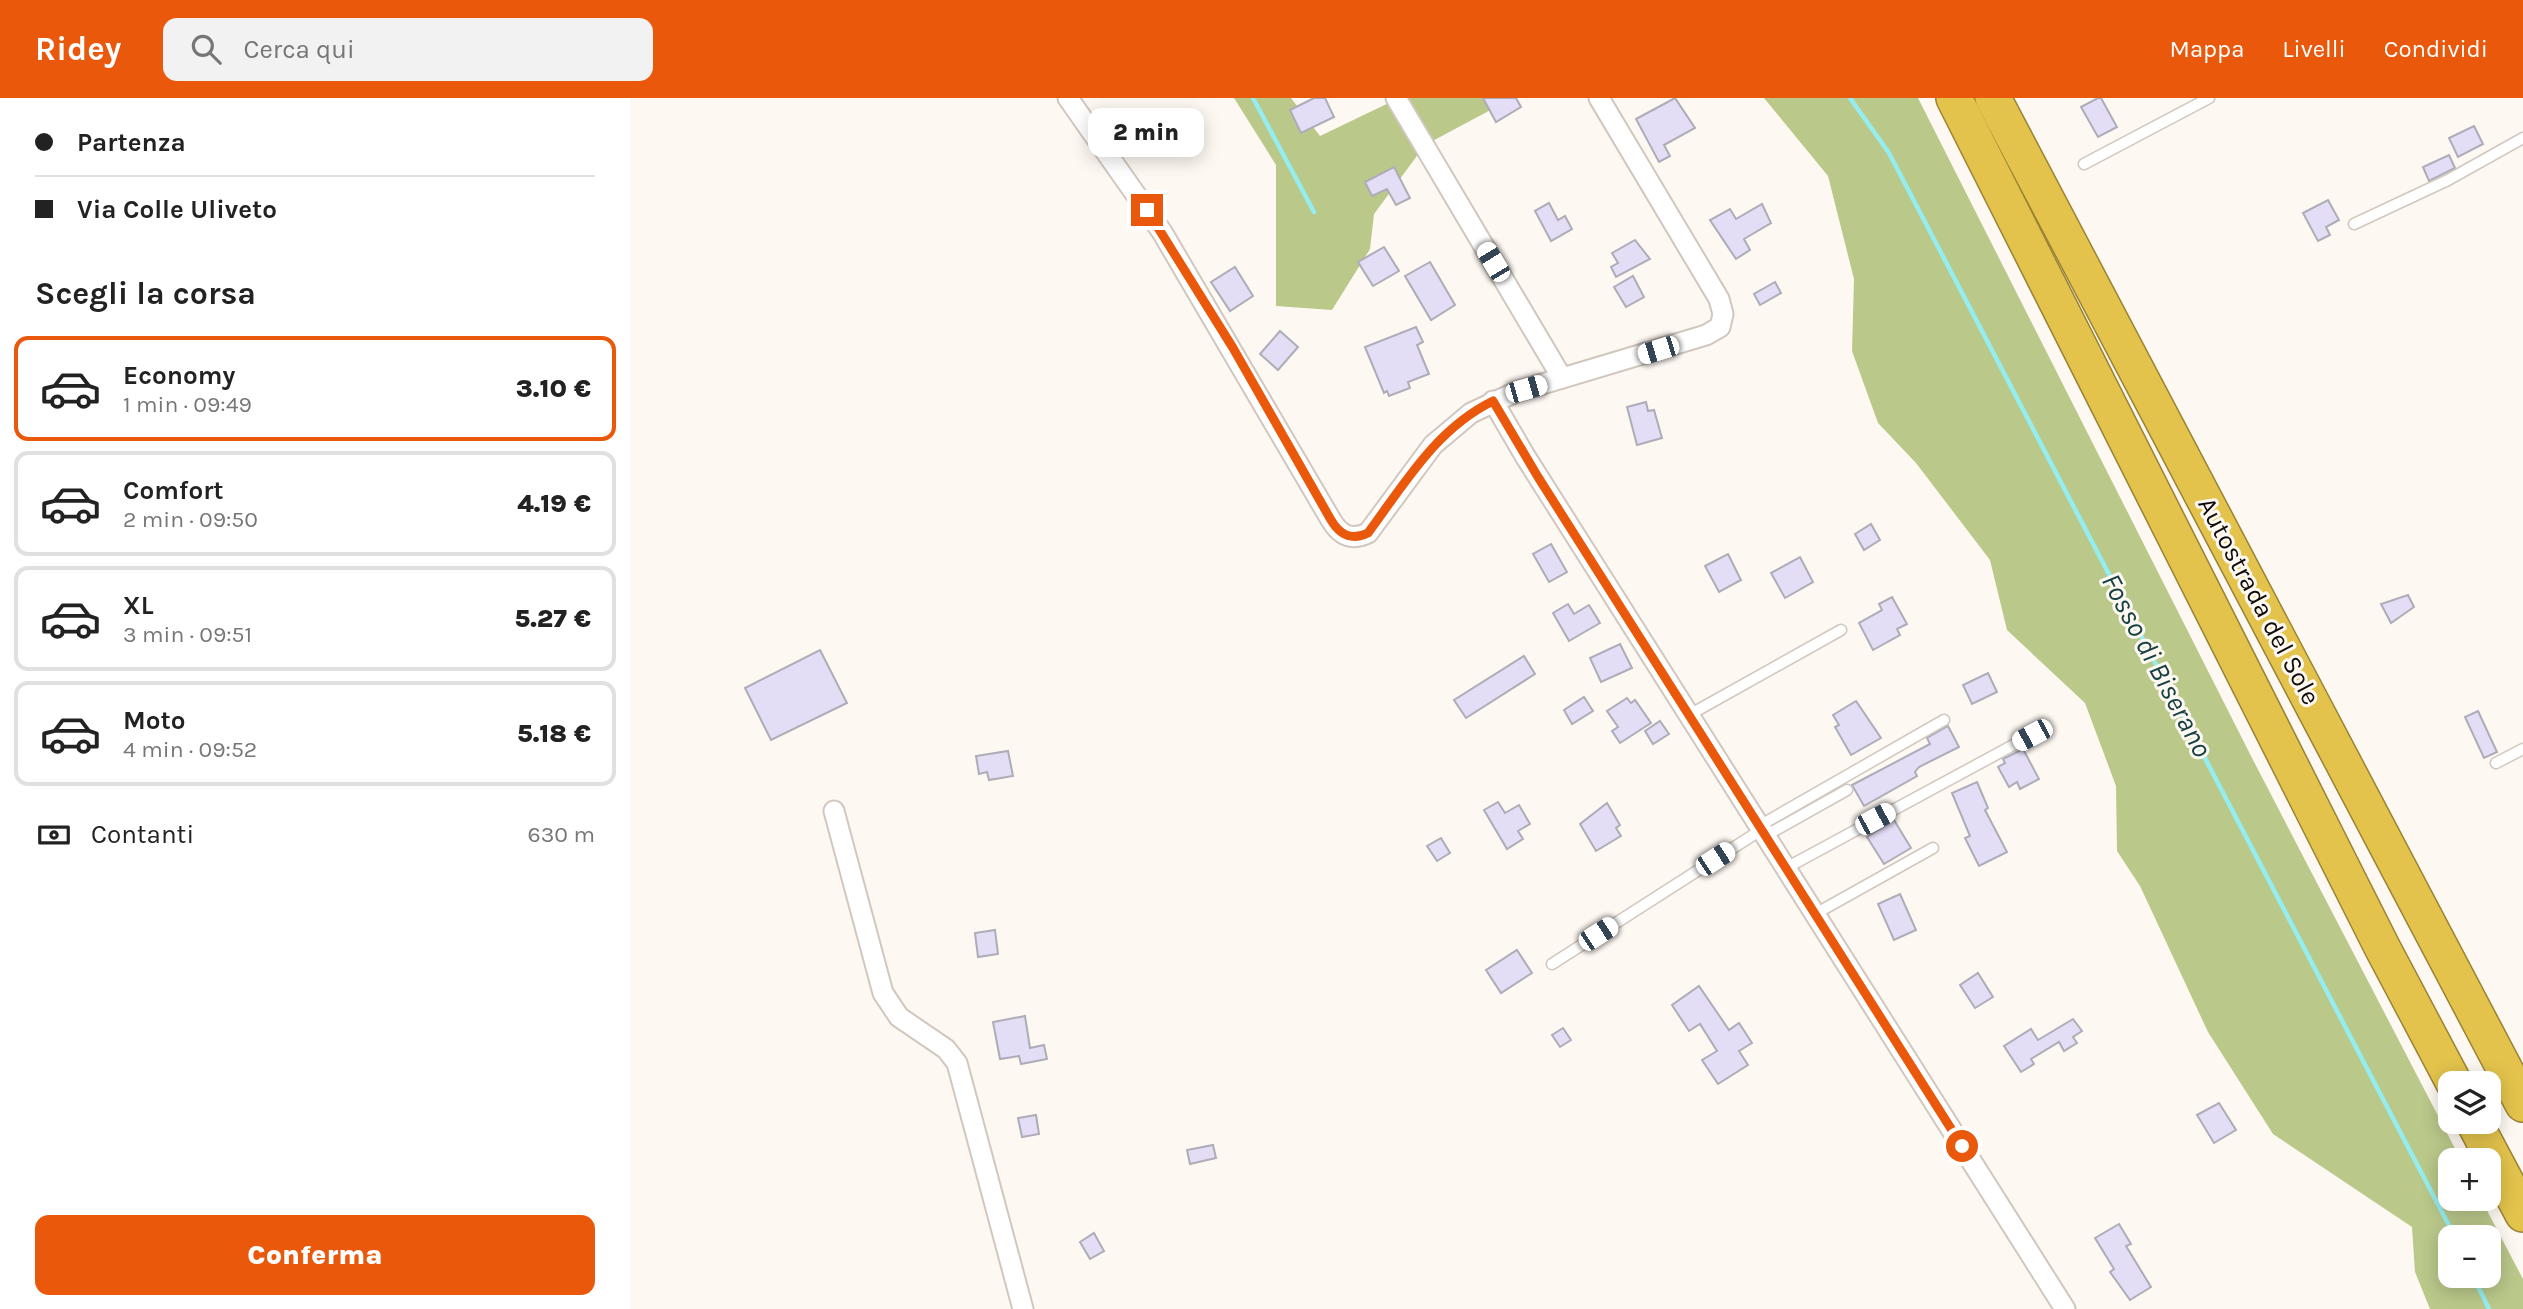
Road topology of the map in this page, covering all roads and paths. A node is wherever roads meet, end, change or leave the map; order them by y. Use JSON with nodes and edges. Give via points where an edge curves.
{"nodes":[{"id":1,"x":1068,"y":98,"type":"edge"},
{"id":2,"x":1396,"y":98,"type":"edge"},
{"id":3,"x":1599,"y":98,"type":"edge"},
{"id":4,"x":1954,"y":98,"type":"edge"},
{"id":5,"x":1993,"y":98,"type":"edge"},
{"id":6,"x":2209,"y":98,"type":"edge"},
{"id":7,"x":2523,"y":138,"type":"edge"},
{"id":8,"x":2084,"y":164,"type":"dead end"},
{"id":9,"x":2354,"y":224,"type":"dead end"},
{"id":10,"x":1562,"y":379,"type":"junction"},
{"id":11,"x":1493,"y":401,"type":"junction"},
{"id":12,"x":1841,"y":630,"type":"dead end"},
{"id":13,"x":1689,"y":715,"type":"junction"},
{"id":14,"x":1944,"y":720,"type":"dead end"},
{"id":15,"x":2032,"y":735,"type":"dead end"},
{"id":16,"x":2523,"y":749,"type":"edge"},
{"id":17,"x":2496,"y":763,"type":"dead end"},
{"id":18,"x":1847,"y":790,"type":"dead end"},
{"id":19,"x":834,"y":810,"type":"dead end"},
{"id":20,"x":1762,"y":830,"type":"junction"},
{"id":21,"x":1933,"y":848,"type":"dead end"},
{"id":22,"x":1786,"y":868,"type":"junction"},
{"id":23,"x":1815,"y":914,"type":"junction"},
{"id":24,"x":1552,"y":964,"type":"dead end"},
{"id":25,"x":2448,"y":1071,"type":"edge"},
{"id":26,"x":2523,"y":1104,"type":"edge"},
{"id":27,"x":2480,"y":1134,"type":"edge"},
{"id":28,"x":2523,"y":1214,"type":"edge"},
{"id":29,"x":1023,"y":1309,"type":"edge"},
{"id":30,"x":2065,"y":1309,"type":"edge"}],
"edges":[{"from":1,"to":11,"type":"street","via":[[1162,232],[1344,535],[1368,533],[1433,445],[1460,419]]},
{"from":2,"to":10,"type":"street"},
{"from":3,"to":10,"type":"street","via":[[1719,299],[1723,319],[1717,330],[1706,335]]},
{"from":4,"to":25,"type":"highway","name":"Autostrada del Sole"},
{"from":5,"to":26,"type":"highway","name":"Autostrada del Sole"},
{"from":6,"to":8,"type":"lane"},
{"from":7,"to":9,"type":"lane"},
{"from":10,"to":11,"type":"street"},
{"from":11,"to":13,"type":"street"},
{"from":12,"to":13,"type":"lane"},
{"from":13,"to":20,"type":"street"},
{"from":14,"to":20,"type":"lane"},
{"from":15,"to":22,"type":"lane"},
{"from":16,"to":17,"type":"lane"},
{"from":18,"to":20,"type":"lane"},
{"from":19,"to":29,"type":"street","via":[[883,993],[899,1017],[946,1049],[959,1070]]},
{"from":20,"to":22,"type":"street"},
{"from":20,"to":24,"type":"lane"},
{"from":21,"to":23,"type":"lane"},
{"from":22,"to":23,"type":"street"},
{"from":23,"to":30,"type":"street"},
{"from":27,"to":28,"type":"highway"}]}
